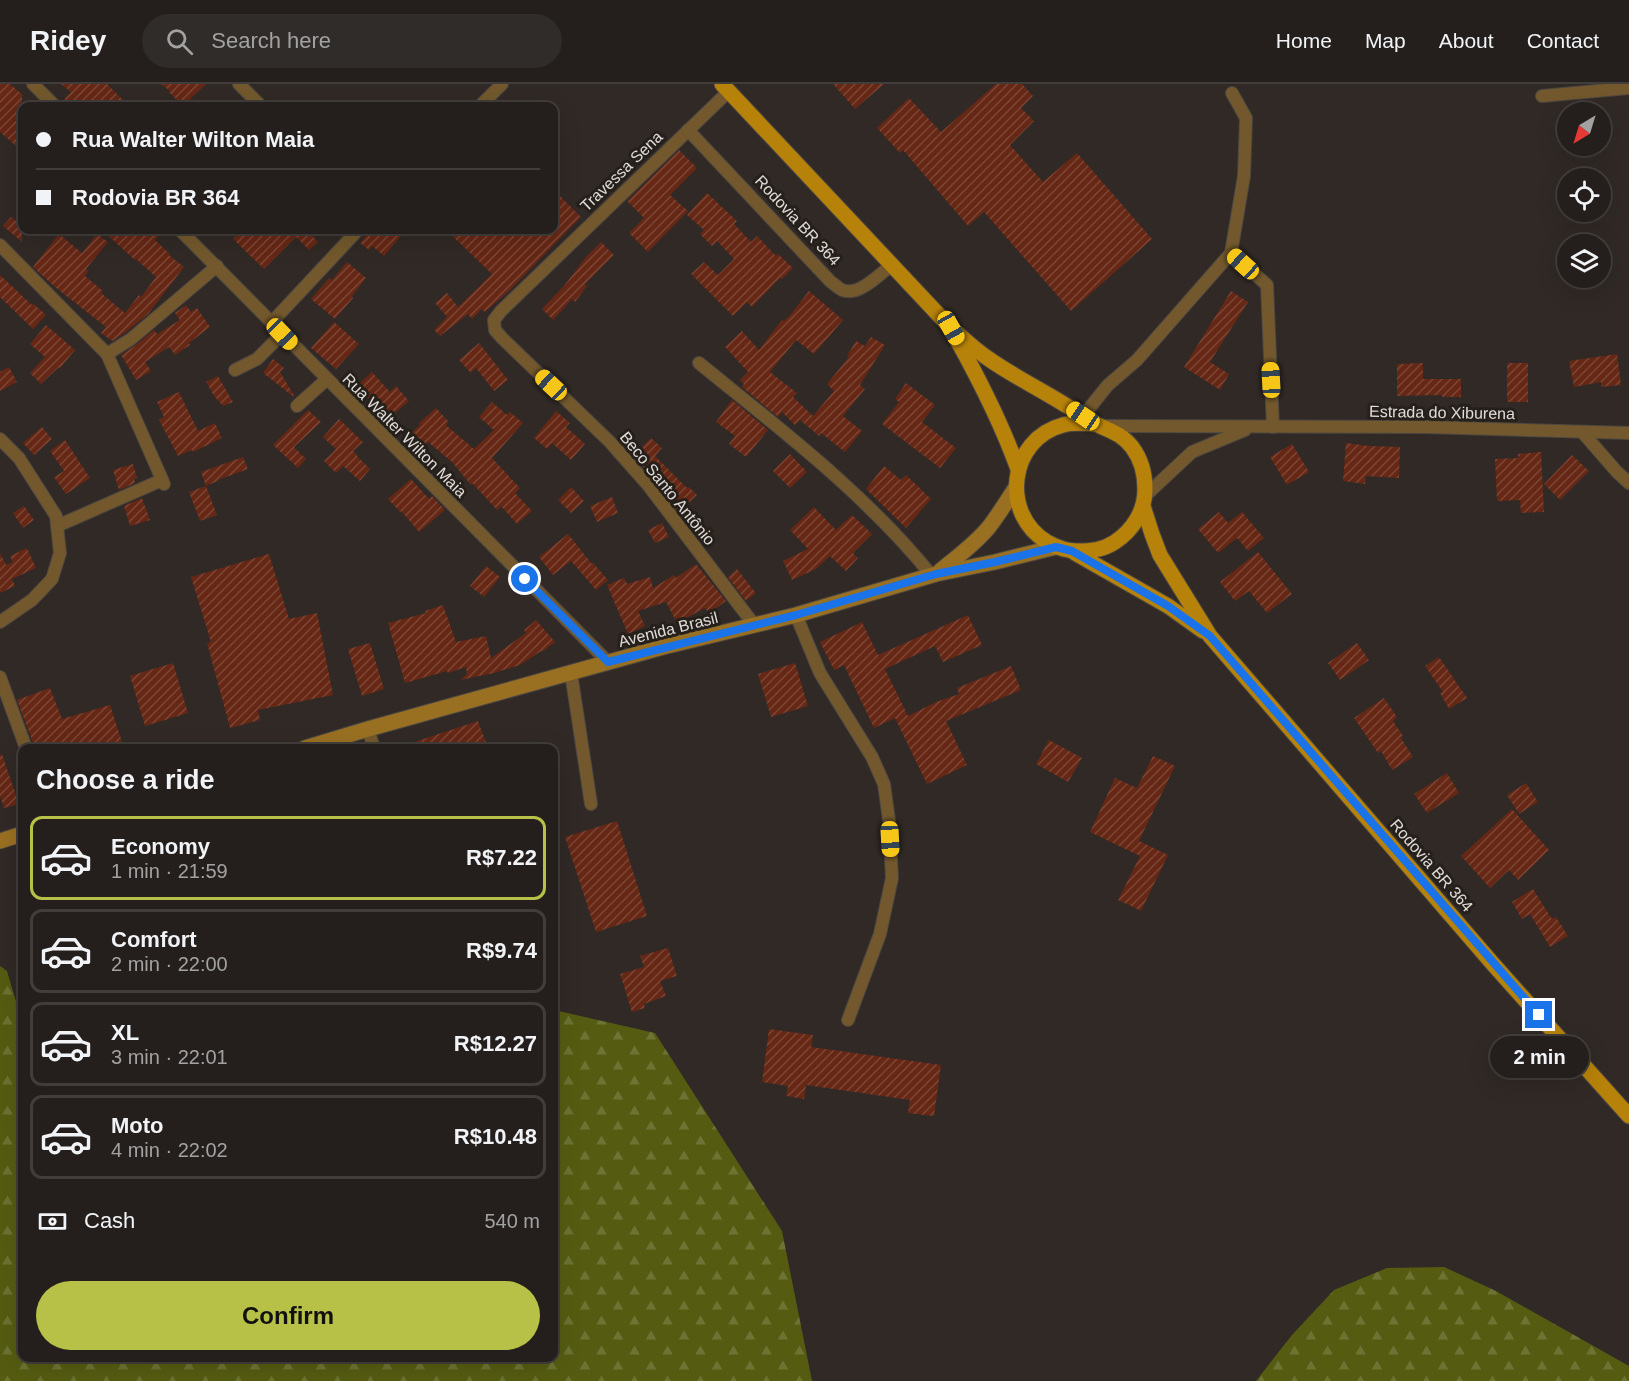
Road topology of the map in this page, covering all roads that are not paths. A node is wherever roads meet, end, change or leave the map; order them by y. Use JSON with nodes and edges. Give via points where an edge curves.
{"nodes":[{"id":1,"x":33,"y":84,"type":"edge"},
{"id":2,"x":239,"y":84,"type":"edge"},
{"id":3,"x":502,"y":84,"type":"edge"},
{"id":4,"x":725,"y":88,"type":"edge"},
{"id":5,"x":1629,"y":88,"type":"edge"},
{"id":6,"x":1232,"y":93,"type":"dead end"},
{"id":7,"x":1542,"y":96,"type":"dead end"},
{"id":8,"x":52,"y":102,"type":"edge"},
{"id":9,"x":257,"y":102,"type":"edge"},
{"id":10,"x":484,"y":102,"type":"edge"},
{"id":11,"x":688,"y":130,"type":"junction"},
{"id":12,"x":184,"y":234,"type":"edge"},
{"id":13,"x":354,"y":234,"type":"edge"},
{"id":14,"x":0,"y":245,"type":"edge"},
{"id":15,"x":1231,"y":253,"type":"junction"},
{"id":16,"x":892,"y":265,"type":"junction"},
{"id":17,"x":217,"y":266,"type":"junction"},
{"id":18,"x":272,"y":322,"type":"junction"},
{"id":19,"x":951,"y":328,"type":"junction"},
{"id":20,"x":495,"y":330,"type":"joint"},
{"id":21,"x":282,"y":334,"type":"junction"},
{"id":22,"x":106,"y":354,"type":"junction"},
{"id":23,"x":699,"y":363,"type":"dead end"},
{"id":24,"x":236,"y":370,"type":"dead end"},
{"id":25,"x":327,"y":380,"type":"junction"},
{"id":26,"x":297,"y":406,"type":"dead end"},
{"id":27,"x":1093,"y":422,"type":"junction"},
{"id":28,"x":1253,"y":427,"type":"junction"},
{"id":29,"x":1273,"y":427,"type":"junction"},
{"id":30,"x":1583,"y":433,"type":"junction"},
{"id":31,"x":1629,"y":433,"type":"edge"},
{"id":32,"x":0,"y":439,"type":"edge"},
{"id":33,"x":1018,"y":469,"type":"junction"},
{"id":34,"x":1629,"y":483,"type":"edge"},
{"id":35,"x":1016,"y":487,"type":"junction"},
{"id":36,"x":1144,"y":501,"type":"junction"},
{"id":37,"x":57,"y":526,"type":"junction"},
{"id":38,"x":1056,"y":547,"type":"junction"},
{"id":39,"x":1072,"y":551,"type":"junction"},
{"id":40,"x":934,"y":575,"type":"junction"},
{"id":41,"x":796,"y":615,"type":"junction"},
{"id":42,"x":0,"y":622,"type":"edge"},
{"id":43,"x":755,"y":626,"type":"junction"},
{"id":44,"x":1210,"y":636,"type":"junction"},
{"id":45,"x":608,"y":662,"type":"junction"},
{"id":46,"x":571,"y":673,"type":"junction"},
{"id":47,"x":0,"y":677,"type":"edge"},
{"id":48,"x":368,"y":729,"type":"junction"},
{"id":49,"x":25,"y":744,"type":"edge"},
{"id":50,"x":318,"y":744,"type":"edge"},
{"id":51,"x":373,"y":744,"type":"edge"},
{"id":52,"x":591,"y":804,"type":"dead end"},
{"id":53,"x":18,"y":835,"type":"edge"},
{"id":54,"x":0,"y":841,"type":"edge"},
{"id":55,"x":848,"y":1020,"type":"dead end"},
{"id":56,"x":1629,"y":1116,"type":"edge"}],
"edges":[{"from":1,"to":8,"type":"street"},
{"from":2,"to":9,"type":"street"},
{"from":3,"to":10,"type":"street"},
{"from":4,"to":11,"type":"street","name":"Travessa Sena"},
{"from":4,"to":16,"type":"main road","name":"Rodovia BR 364"},
{"from":5,"to":7,"type":"street"},
{"from":6,"to":15,"type":"street","via":[[1246,118],[1244,176]]},
{"from":11,"to":16,"type":"street","name":"Rodovia BR 364","via":[[841,289],[858,291]]},
{"from":11,"to":20,"type":"street","name":"Travessa Sena","via":[[501,311],[494,320]]},
{"from":12,"to":17,"type":"street","name":"Rua Walter Wilton Maia"},
{"from":13,"to":18,"type":"street"},
{"from":14,"to":22,"type":"street"},
{"from":15,"to":27,"type":"street","via":[[1137,360],[1108,385]]},
{"from":15,"to":29,"type":"street","via":[[1267,285]]},
{"from":16,"to":19,"type":"main road","name":"Rodovia BR 364"},
{"from":17,"to":18,"type":"street","name":"Rua Walter Wilton Maia"},
{"from":17,"to":22,"type":"street","via":[[131,339]]},
{"from":18,"to":21,"type":"street","name":"Rua Walter Wilton Maia"},
{"from":19,"to":27,"type":"main road","name":"Rodovia BR 364","via":[[985,357]]},
{"from":19,"to":33,"type":"main road","name":"Rodovia BR 364","via":[[1004,430]]},
{"from":20,"to":43,"type":"street","name":"Beco Santo Antônio","via":[[648,485]]},
{"from":21,"to":24,"type":"street","via":[[257,360]]},
{"from":21,"to":25,"type":"street","name":"Rua Walter Wilton Maia"},
{"from":22,"to":37,"type":"street","via":[[163,482]]},
{"from":23,"to":40,"type":"street","via":[[880,518]]},
{"from":25,"to":26,"type":"street"},
{"from":25,"to":45,"type":"street","name":"Rua Walter Wilton Maia"},
{"from":27,"to":28,"type":"street","name":"Estrada do Xiburena"},
{"from":27,"to":33,"type":"main road","name":"Rodovia BR 364","via":[[1070,423],[1047,431],[1024,454]]},
{"from":27,"to":36,"type":"main road","name":"Rodovia BR 364","via":[[1118,434],[1131,446],[1145,478]]},
{"from":28,"to":29,"type":"street","name":"Estrada do Xiburena"},
{"from":28,"to":36,"type":"street","name":"Estrada do Xiburena","via":[[1192,452]]},
{"from":29,"to":30,"type":"street","name":"Estrada do Xiburena"},
{"from":30,"to":31,"type":"street","name":"Estrada do Xiburena"},
{"from":30,"to":34,"type":"street"},
{"from":32,"to":37,"type":"street","via":[[19,458],[56,516]]},
{"from":33,"to":35,"type":"main road","name":"Rodovia BR 364"},
{"from":35,"to":38,"type":"main road","name":"Rodovia BR 364","via":[[1018,506],[1027,523],[1039,537]]},
{"from":35,"to":40,"type":"street","name":"Avenida Brasil","via":[[988,528]]},
{"from":36,"to":39,"type":"main road","name":"Rodovia BR 364","via":[[1136,523],[1124,536],[1090,552]]},
{"from":36,"to":44,"type":"main road","name":"Rodovia BR 364","via":[[1160,555]]},
{"from":37,"to":42,"type":"street","via":[[60,553],[52,579],[32,600]]},
{"from":38,"to":39,"type":"main road","name":"Rodovia BR 364"},
{"from":38,"to":40,"type":"street","name":"Avenida Brasil"},
{"from":39,"to":44,"type":"main road","name":"Rodovia BR 364","via":[[1168,606]]},
{"from":40,"to":41,"type":"street","name":"Avenida Brasil"},
{"from":41,"to":43,"type":"street","name":"Avenida Brasil"},
{"from":41,"to":55,"type":"street","via":[[820,674],[872,757],[884,784],[889,820],[892,879],[880,934]]},
{"from":43,"to":45,"type":"street","name":"Avenida Brasil"},
{"from":44,"to":56,"type":"main road","name":"Rodovia BR 364"},
{"from":45,"to":46,"type":"street","name":"Avenida Brasil"},
{"from":46,"to":48,"type":"street","name":"Avenida Brasil"},
{"from":46,"to":52,"type":"street"},
{"from":47,"to":49,"type":"street"},
{"from":48,"to":50,"type":"street","name":"Avenida Brasil"},
{"from":48,"to":51,"type":"street"},
{"from":53,"to":54,"type":"street"}]}
